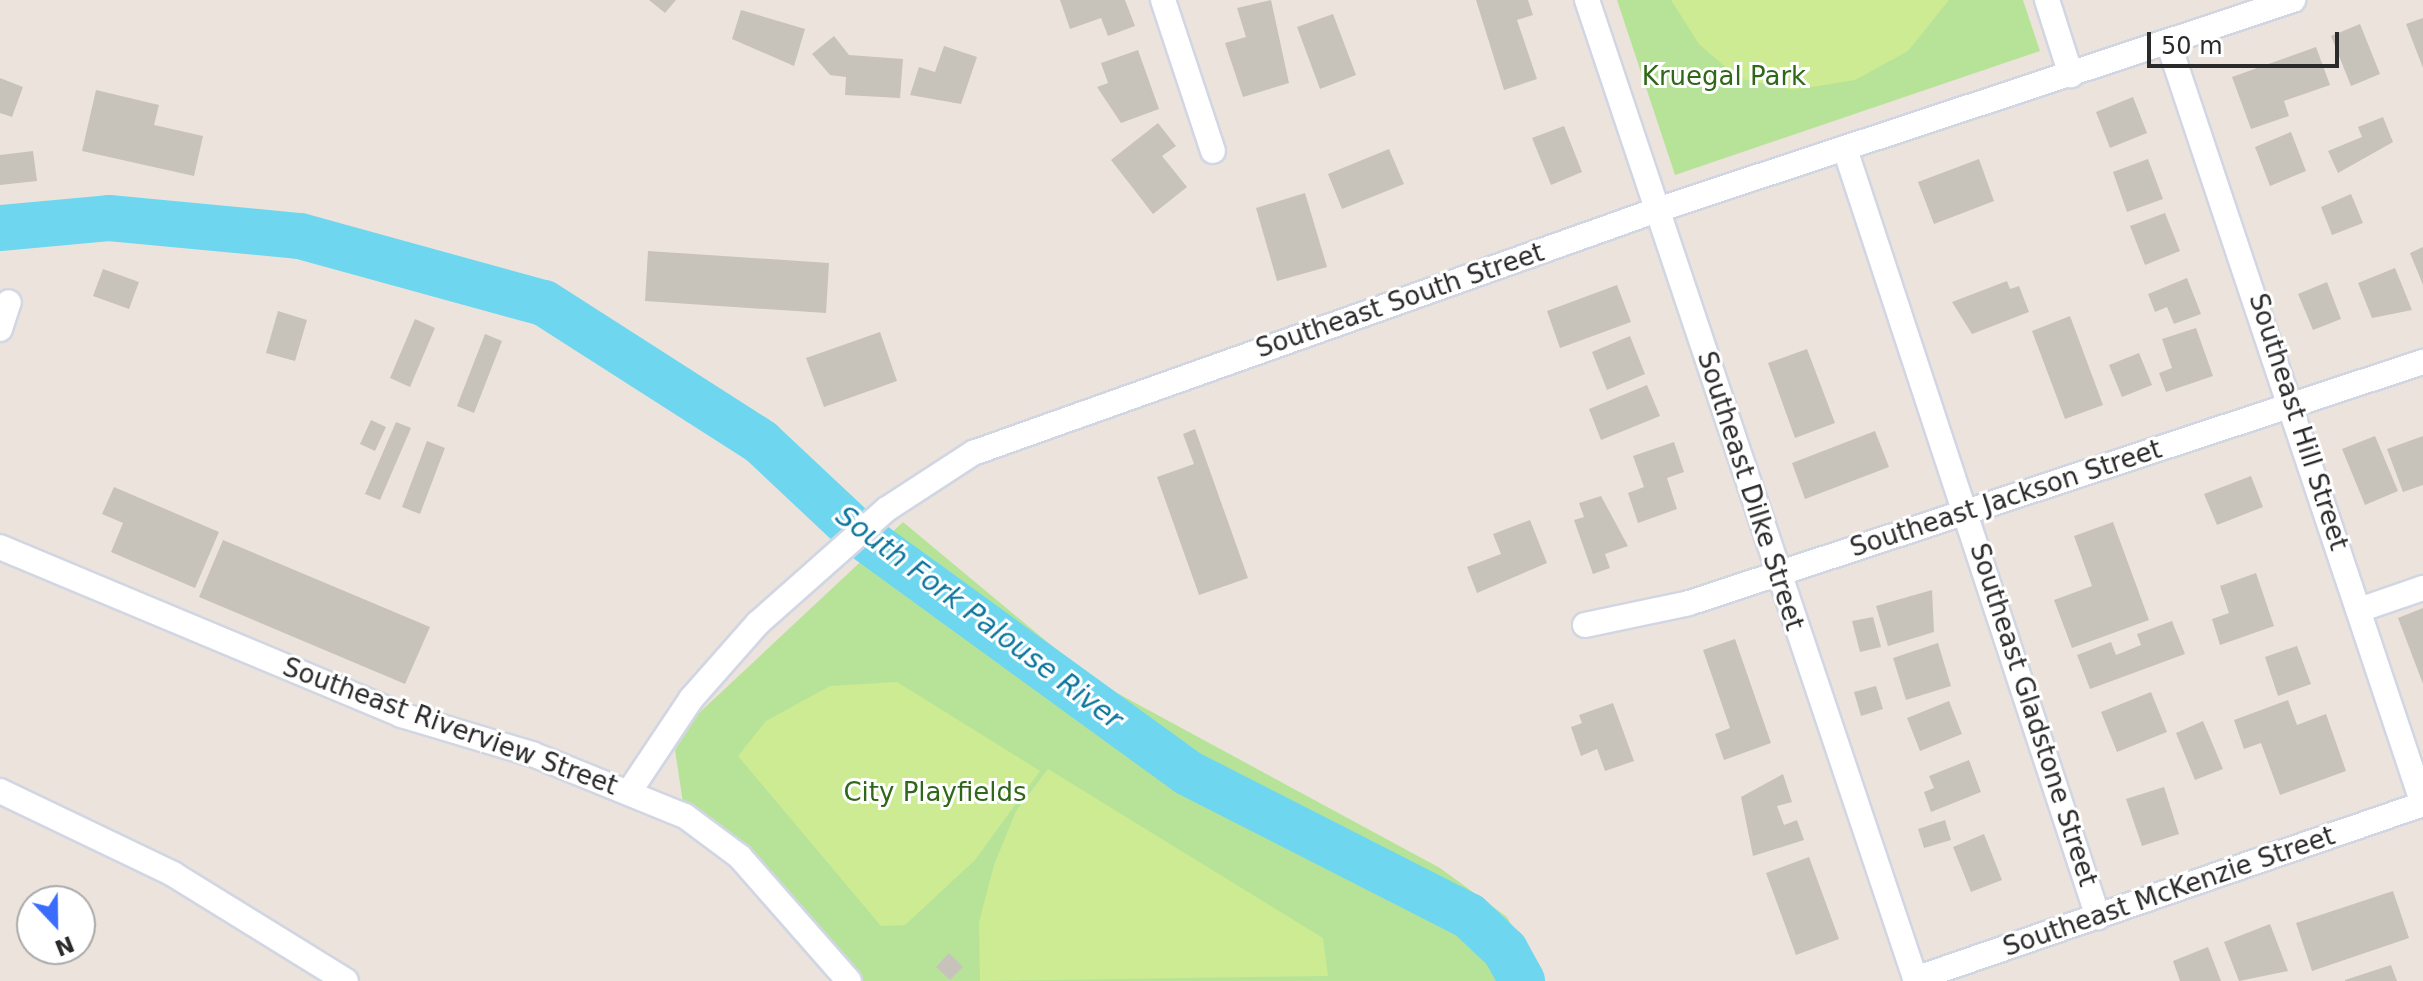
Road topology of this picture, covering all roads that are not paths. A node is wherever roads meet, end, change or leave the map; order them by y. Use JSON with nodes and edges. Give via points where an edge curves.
{"nodes":[{"id":1,"x":1163,"y":0,"type":"edge"},
{"id":2,"x":1587,"y":0,"type":"edge"},
{"id":3,"x":2047,"y":0,"type":"edge"},
{"id":4,"x":2293,"y":0,"type":"edge"},
{"id":5,"x":2168,"y":42,"type":"junction"},
{"id":6,"x":2071,"y":75,"type":"junction"},
{"id":7,"x":1845,"y":149,"type":"junction"},
{"id":8,"x":1213,"y":151,"type":"dead end"},
{"id":9,"x":1657,"y":210,"type":"junction"},
{"id":10,"x":9,"y":302,"type":"dead end"},
{"id":11,"x":0,"y":329,"type":"edge"},
{"id":12,"x":2423,"y":362,"type":"edge"},
{"id":13,"x":2294,"y":402,"type":"junction"},
{"id":14,"x":1968,"y":512,"type":"junction"},
{"id":15,"x":0,"y":547,"type":"edge"},
{"id":16,"x":1777,"y":575,"type":"junction"},
{"id":17,"x":2423,"y":588,"type":"edge"},
{"id":18,"x":2359,"y":610,"type":"junction"},
{"id":19,"x":1585,"y":625,"type":"dead end"},
{"id":20,"x":0,"y":791,"type":"edge"},
{"id":21,"x":629,"y":792,"type":"junction"},
{"id":22,"x":2423,"y":804,"type":"edge"},
{"id":23,"x":2098,"y":917,"type":"junction"},
{"id":24,"x":1915,"y":980,"type":"edge"},
{"id":25,"x":346,"y":981,"type":"edge"},
{"id":26,"x":849,"y":981,"type":"edge"}],
"edges":[{"from":1,"to":8,"type":"street"},
{"from":2,"to":9,"type":"street","name":"Southeast Dilke Street"},
{"from":3,"to":6,"type":"street"},
{"from":4,"to":5,"type":"street","name":"Southeast South Street"},
{"from":5,"to":6,"type":"street","name":"Southeast South Street"},
{"from":5,"to":13,"type":"street","name":"Southeast Hill Street"},
{"from":6,"to":7,"type":"street","name":"Southeast South Street"},
{"from":7,"to":9,"type":"street","name":"Southeast South Street"},
{"from":7,"to":14,"type":"street","name":"Southeast Gladstone Street"},
{"from":9,"to":16,"type":"street","name":"Southeast Dilke Street"},
{"from":9,"to":21,"type":"street","name":"Southeast South Street","via":[[973,453],[887,509],[809,577],[691,699]]},
{"from":10,"to":11,"type":"street"},
{"from":12,"to":13,"type":"street","name":"Southeast Jackson Street"},
{"from":13,"to":14,"type":"street","name":"Southeast Jackson Street"},
{"from":13,"to":18,"type":"street","name":"Southeast Hill Street"},
{"from":14,"to":16,"type":"street","name":"Southeast Jackson Street"},
{"from":14,"to":23,"type":"street","name":"Southeast Gladstone Street"},
{"from":15,"to":21,"type":"street","name":"Southeast Riverview Street","via":[[401,715]]},
{"from":16,"to":19,"type":"street","name":"Southeast Jackson Street"},
{"from":16,"to":24,"type":"street","name":"Southeast Dilke Street"},
{"from":17,"to":18,"type":"street"},
{"from":18,"to":22,"type":"street","name":"Southeast Hill Street"},
{"from":20,"to":25,"type":"street","via":[[173,874]]},
{"from":21,"to":26,"type":"street","name":"Southeast Riverview Street","via":[[685,816],[740,857]]},
{"from":22,"to":23,"type":"street","name":"Southeast McKenzie Street"},
{"from":23,"to":24,"type":"street","name":"Southeast McKenzie Street"}]}
